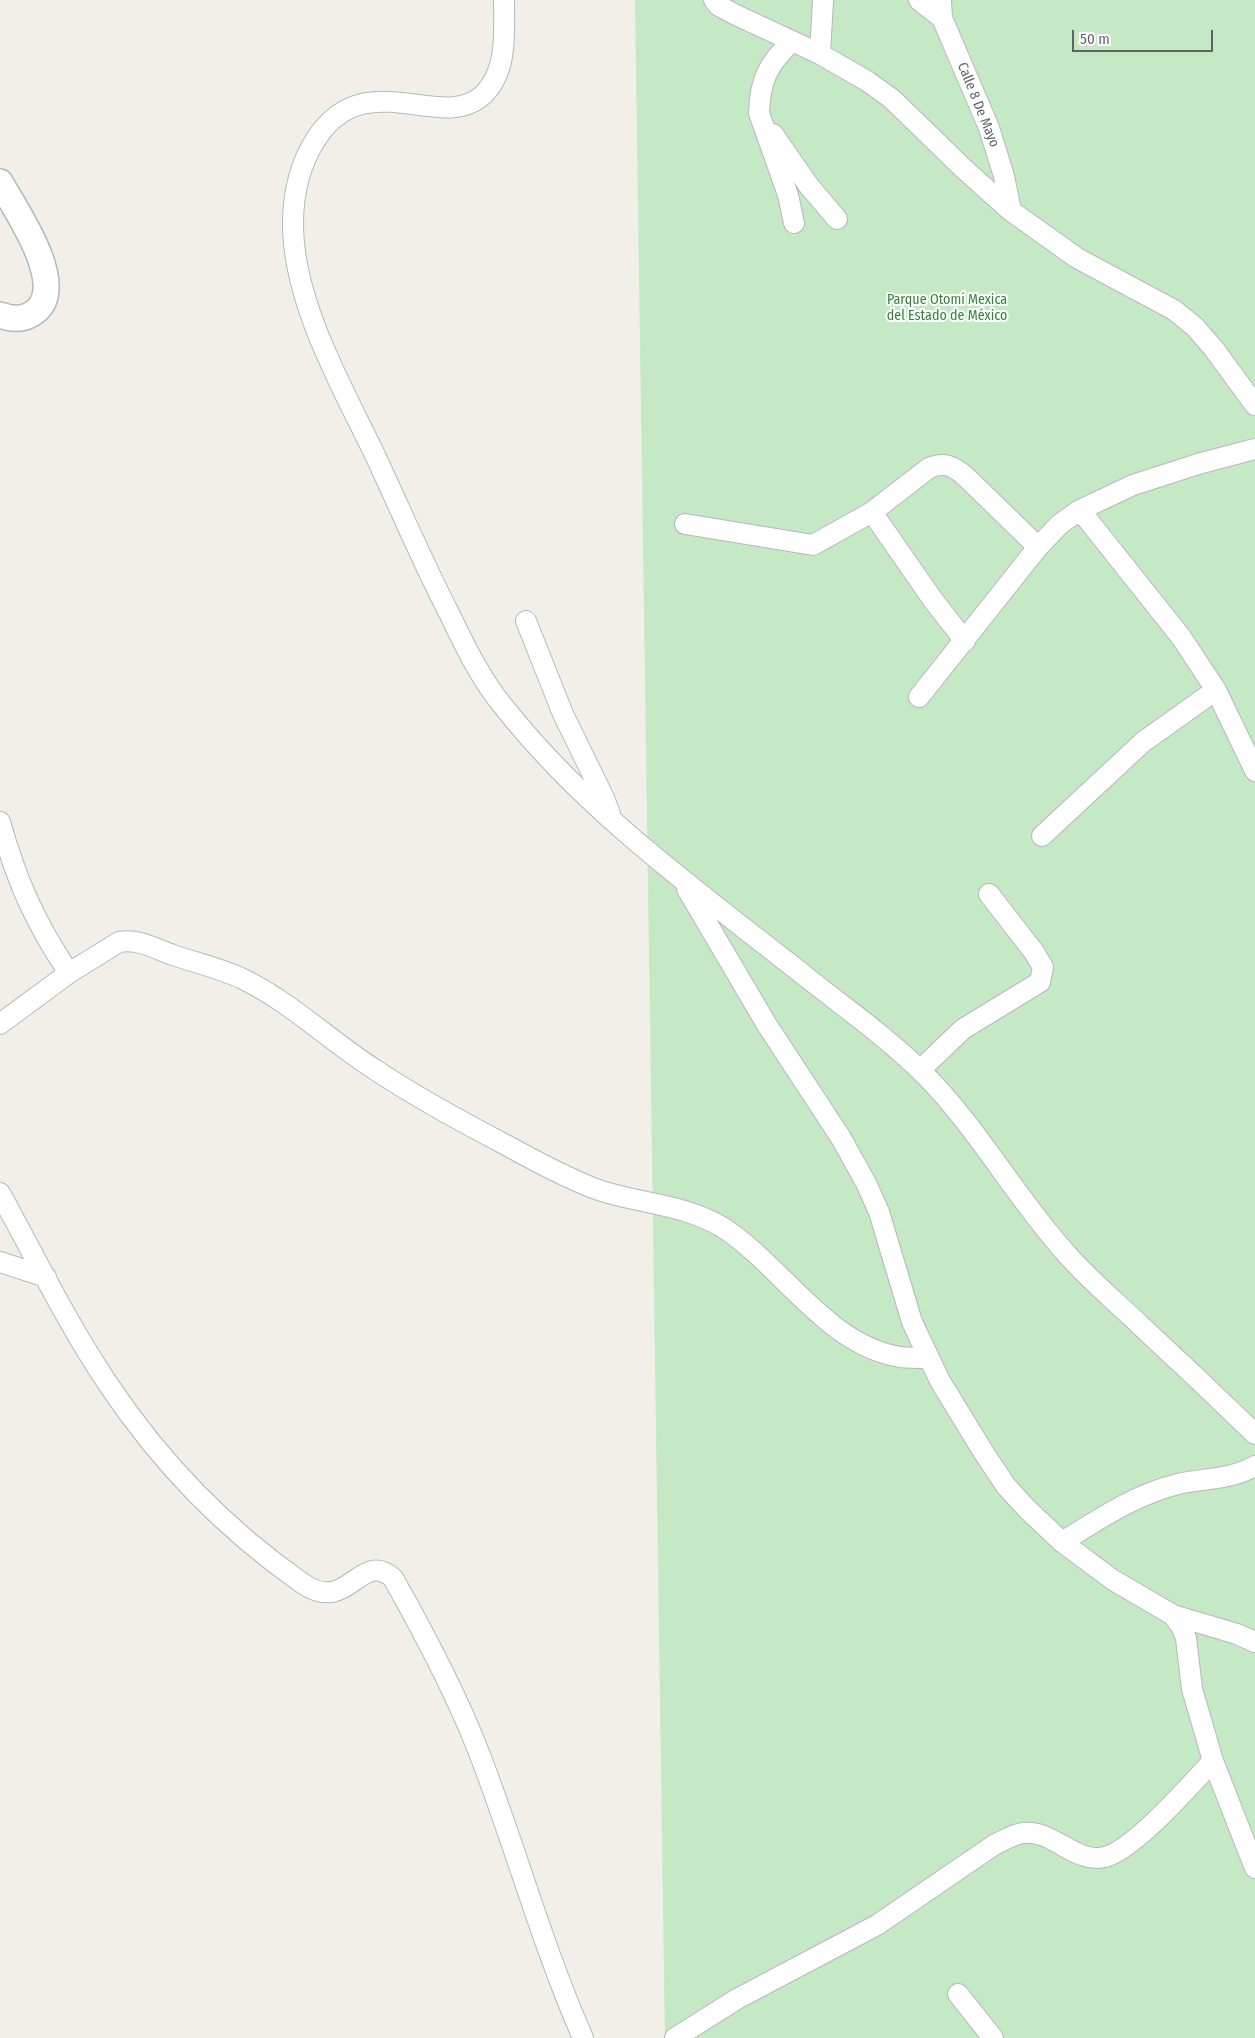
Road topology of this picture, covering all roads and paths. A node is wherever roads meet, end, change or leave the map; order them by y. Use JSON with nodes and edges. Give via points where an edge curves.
{"nodes":[{"id":1,"x":504,"y":0,"type":"edge"},
{"id":2,"x":714,"y":0,"type":"edge"},
{"id":3,"x":823,"y":0,"type":"edge"},
{"id":4,"x":919,"y":0,"type":"edge"},
{"id":5,"x":942,"y":9,"type":"edge"},
{"id":6,"x":792,"y":42,"type":"junction"},
{"id":7,"x":820,"y":54,"type":"junction"},
{"id":8,"x":759,"y":113,"type":"junction"},
{"id":9,"x":0,"y":182,"type":"edge"},
{"id":10,"x":1011,"y":211,"type":"junction"},
{"id":11,"x":837,"y":219,"type":"dead end"},
{"id":12,"x":794,"y":223,"type":"dead end"},
{"id":13,"x":0,"y":315,"type":"edge"},
{"id":14,"x":1255,"y":405,"type":"edge"},
{"id":15,"x":1255,"y":449,"type":"edge"},
{"id":16,"x":1080,"y":510,"type":"junction"},
{"id":17,"x":872,"y":512,"type":"junction"},
{"id":18,"x":685,"y":524,"type":"dead end"},
{"id":19,"x":1038,"y":547,"type":"junction"},
{"id":20,"x":526,"y":621,"type":"dead end"},
{"id":21,"x":965,"y":641,"type":"junction"},
{"id":22,"x":1216,"y":690,"type":"junction"},
{"id":23,"x":919,"y":697,"type":"dead end"},
{"id":24,"x":1255,"y":771,"type":"edge"},
{"id":25,"x":612,"y":820,"type":"junction"},
{"id":26,"x":0,"y":822,"type":"edge"},
{"id":27,"x":1042,"y":836,"type":"dead end"},
{"id":28,"x":683,"y":881,"type":"junction"},
{"id":29,"x":989,"y":894,"type":"dead end"},
{"id":30,"x":69,"y":973,"type":"junction"},
{"id":31,"x":0,"y":1024,"type":"edge"},
{"id":32,"x":920,"y":1070,"type":"junction"},
{"id":33,"x":0,"y":1193,"type":"edge"},
{"id":34,"x":0,"y":1262,"type":"edge"},
{"id":35,"x":46,"y":1277,"type":"junction"},
{"id":36,"x":928,"y":1358,"type":"junction"},
{"id":37,"x":1255,"y":1434,"type":"edge"},
{"id":38,"x":1255,"y":1466,"type":"edge"},
{"id":39,"x":1062,"y":1542,"type":"junction"},
{"id":40,"x":1173,"y":1615,"type":"junction"},
{"id":41,"x":1255,"y":1642,"type":"edge"},
{"id":42,"x":1213,"y":1761,"type":"junction"},
{"id":43,"x":1255,"y":1868,"type":"edge"},
{"id":44,"x":958,"y":1994,"type":"dead end"},
{"id":45,"x":583,"y":2038,"type":"edge"},
{"id":46,"x":675,"y":2038,"type":"edge"},
{"id":47,"x":993,"y":2038,"type":"edge"}],
"edges":[{"from":1,"to":25,"type":"street","via":[[503,51],[499,69],[484,94],[469,104],[451,107],[362,103],[340,112],[325,126],[311,146],[301,170],[293,226],[296,263],[304,295],[328,357],[475,666],[501,704],[540,749]]},
{"from":2,"to":6,"type":"street","via":[[719,6]]},
{"from":3,"to":7,"type":"street"},
{"from":4,"to":5,"type":"street"},
{"from":5,"to":10,"type":"street","name":"Calle 8 De Mayo","via":[[989,128]]},
{"from":6,"to":7,"type":"street"},
{"from":6,"to":8,"type":"street","via":[[765,74]]},
{"from":7,"to":10,"type":"street","via":[[892,99]]},
{"from":8,"to":11,"type":"street","via":[[809,186]]},
{"from":8,"to":12,"type":"street","via":[[788,195]]},
{"from":9,"to":13,"type":"street","via":[[40,255],[46,291],[41,307],[33,313],[18,319]]},
{"from":10,"to":14,"type":"street","via":[[1077,258],[1174,310],[1214,349]]},
{"from":15,"to":16,"type":"street","via":[[1133,485]]},
{"from":16,"to":19,"type":"street","via":[[1060,524]]},
{"from":16,"to":22,"type":"street","via":[[1181,637]]},
{"from":17,"to":18,"type":"street","via":[[813,545]]},
{"from":17,"to":19,"type":"street","via":[[929,468],[946,464],[965,476]]},
{"from":17,"to":21,"type":"street"},
{"from":19,"to":21,"type":"street"},
{"from":20,"to":25,"type":"street","via":[[563,714]]},
{"from":21,"to":23,"type":"street"},
{"from":22,"to":24,"type":"street"},
{"from":22,"to":27,"type":"street","via":[[1143,742]]},
{"from":25,"to":28,"type":"street"},
{"from":26,"to":30,"type":"street","via":[[28,903]]},
{"from":28,"to":32,"type":"street"},
{"from":28,"to":36,"type":"street","via":[[767,1025],[841,1138],[866,1183],[884,1228],[912,1322]]},
{"from":29,"to":32,"type":"street","via":[[1043,967],[1040,982],[963,1029]]},
{"from":30,"to":31,"type":"street"},
{"from":30,"to":36,"type":"street","via":[[125,941],[145,944],[243,979],[314,1024],[362,1062],[404,1089],[564,1176],[597,1189],[692,1212],[720,1226],[742,1241],[826,1320],[848,1336],[899,1357]]},
{"from":32,"to":37,"type":"street","via":[[968,1125],[1061,1248]]},
{"from":33,"to":35,"type":"street"},
{"from":34,"to":35,"type":"street"},
{"from":35,"to":45,"type":"street","via":[[83,1344],[134,1420],[188,1485],[243,1538],[310,1589],[319,1592],[337,1591],[368,1571],[385,1571],[392,1578],[450,1687],[478,1749]]},
{"from":36,"to":39,"type":"street","via":[[962,1419],[1006,1486]]},
{"from":38,"to":39,"type":"street","via":[[1242,1473],[1176,1484],[1150,1493]]},
{"from":39,"to":40,"type":"street","via":[[1114,1580]]},
{"from":40,"to":41,"type":"street"},
{"from":40,"to":42,"type":"street","via":[[1186,1638],[1192,1689]]},
{"from":42,"to":43,"type":"street"},
{"from":42,"to":46,"type":"street","via":[[1149,1826],[1118,1852],[1104,1857],[1088,1857],[1032,1833],[1012,1836],[877,1925],[737,1999]]},
{"from":44,"to":47,"type":"street"}]}
